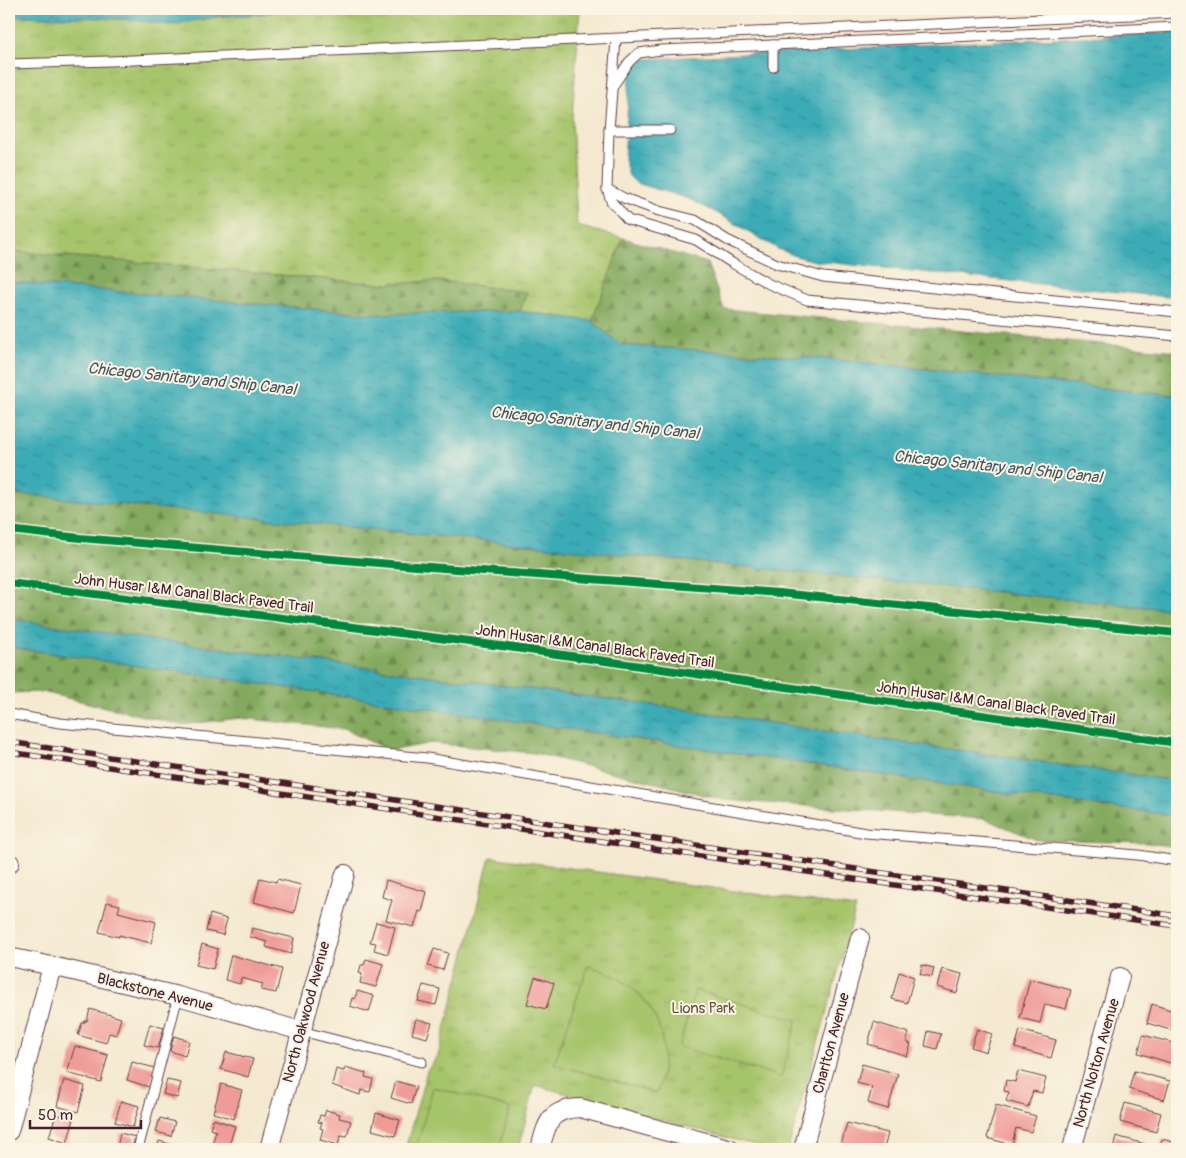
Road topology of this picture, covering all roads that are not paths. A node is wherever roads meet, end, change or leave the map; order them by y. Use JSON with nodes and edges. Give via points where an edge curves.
{"nodes":[{"id":1,"x":1177,"y":13,"type":"edge"},
{"id":2,"x":1177,"y":27,"type":"edge"},
{"id":3,"x":616,"y":39,"type":"junction"},
{"id":4,"x":773,"y":45,"type":"junction"},
{"id":5,"x":9,"y":64,"type":"edge"},
{"id":6,"x":773,"y":67,"type":"dead end"},
{"id":7,"x":613,"y":86,"type":"junction"},
{"id":8,"x":609,"y":130,"type":"junction"},
{"id":9,"x":670,"y":130,"type":"dead end"},
{"id":10,"x":607,"y":189,"type":"junction"},
{"id":11,"x":1177,"y":312,"type":"edge"},
{"id":12,"x":1177,"y":336,"type":"edge"},
{"id":13,"x":9,"y":714,"type":"edge"},
{"id":14,"x":1177,"y":861,"type":"edge"},
{"id":15,"x":345,"y":874,"type":"dead end"},
{"id":16,"x":860,"y":938,"type":"dead end"},
{"id":17,"x":9,"y":957,"type":"edge"},
{"id":18,"x":52,"y":966,"type":"junction"},
{"id":19,"x":1120,"y":977,"type":"dead end"},
{"id":20,"x":178,"y":996,"type":"junction"},
{"id":21,"x":300,"y":1031,"type":"junction"},
{"id":22,"x":422,"y":1062,"type":"dead end"},
{"id":23,"x":9,"y":1131,"type":"edge"},
{"id":24,"x":138,"y":1149,"type":"edge"},
{"id":25,"x":269,"y":1149,"type":"edge"},
{"id":26,"x":540,"y":1149,"type":"edge"},
{"id":27,"x":731,"y":1149,"type":"edge"},
{"id":28,"x":803,"y":1149,"type":"edge"},
{"id":29,"x":1072,"y":1149,"type":"edge"}],
"edges":[{"from":1,"to":3,"type":"lane"},
{"from":2,"to":4,"type":"lane"},
{"from":3,"to":5,"type":"lane"},
{"from":3,"to":7,"type":"lane"},
{"from":4,"to":6,"type":"lane"},
{"from":4,"to":7,"type":"lane","via":[[639,53]]},
{"from":7,"to":8,"type":"lane"},
{"from":8,"to":9,"type":"lane"},
{"from":8,"to":10,"type":"lane"},
{"from":10,"to":11,"type":"lane","via":[[624,198],[695,220],[777,264],[823,277]]},
{"from":10,"to":12,"type":"lane","via":[[611,201],[628,220],[696,240],[732,264],[806,300]]},
{"from":13,"to":14,"type":"lane","via":[[60,723],[427,758],[866,833],[1138,854]]},
{"from":15,"to":21,"type":"street","name":"North Oakwood Avenue"},
{"from":16,"to":28,"type":"street","name":"Charlton Avenue"},
{"from":17,"to":18,"type":"street","name":"Blackstone Avenue"},
{"from":18,"to":20,"type":"street","name":"Blackstone Avenue"},
{"from":18,"to":23,"type":"street"},
{"from":19,"to":29,"type":"street","name":"North Nolton Avenue"},
{"from":20,"to":21,"type":"street","name":"Blackstone Avenue"},
{"from":20,"to":24,"type":"lane"},
{"from":21,"to":22,"type":"lane"},
{"from":21,"to":25,"type":"street","name":"North Oakwood Avenue"},
{"from":26,"to":27,"type":"street","via":[[552,1118],[570,1108]]}]}
